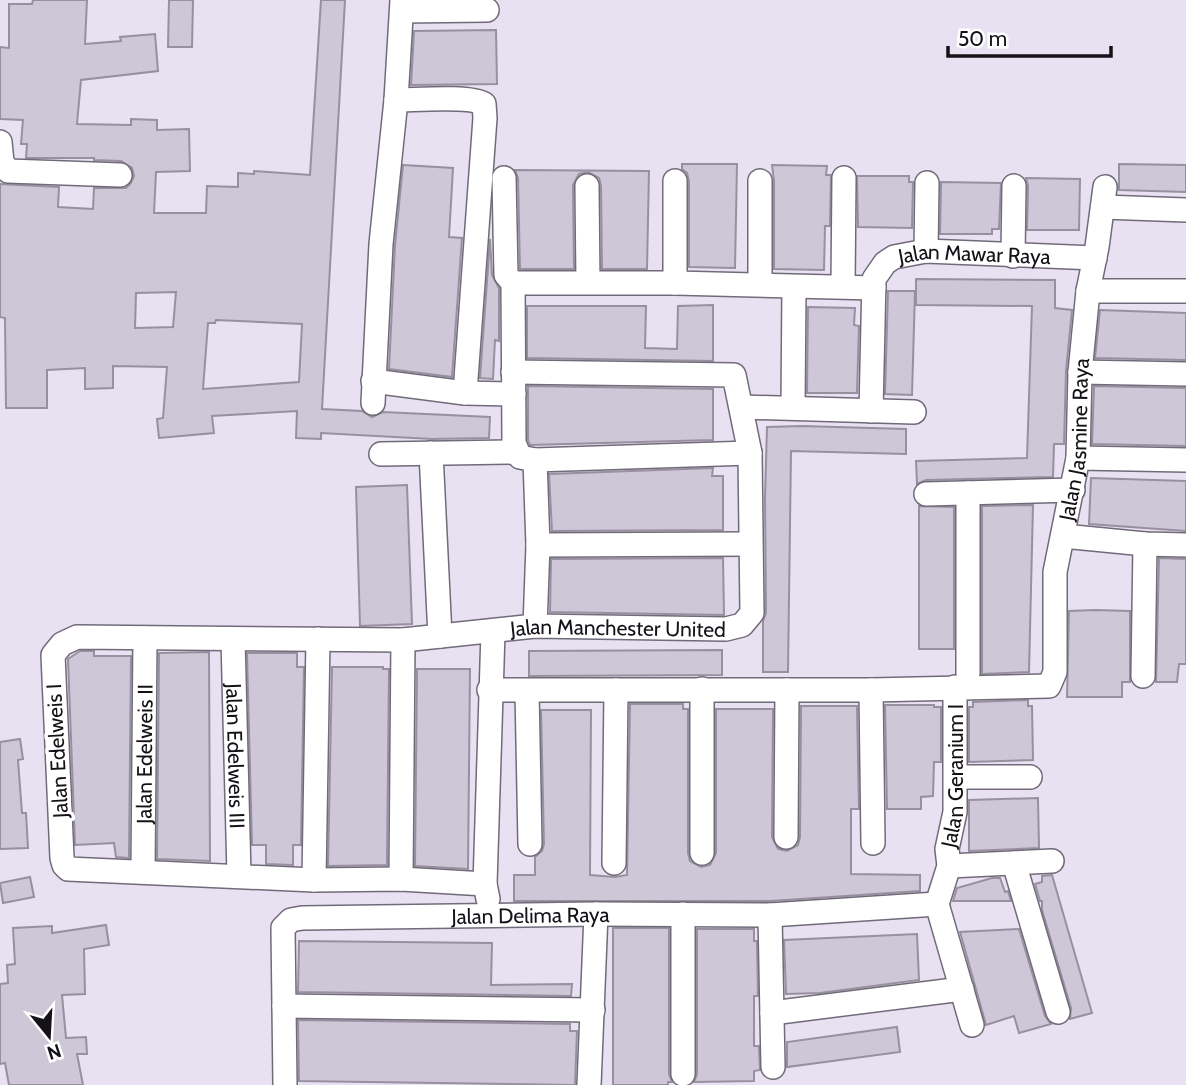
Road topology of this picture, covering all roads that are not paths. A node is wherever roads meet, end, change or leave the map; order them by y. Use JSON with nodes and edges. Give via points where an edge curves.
{"nodes":[{"id":1,"x":402,"y":6,"type":"edge"},
{"id":2,"x":482,"y":7,"type":"edge"},
{"id":3,"x":397,"y":100,"type":"junction"},
{"id":4,"x":0,"y":142,"type":"edge"},
{"id":5,"x":120,"y":175,"type":"dead end"},
{"id":6,"x":504,"y":178,"type":"dead end"},
{"id":7,"x":844,"y":178,"type":"dead end"},
{"id":8,"x":760,"y":180,"type":"dead end"},
{"id":9,"x":675,"y":181,"type":"dead end"},
{"id":10,"x":927,"y":183,"type":"dead end"},
{"id":11,"x":587,"y":186,"type":"dead end"},
{"id":12,"x":1014,"y":186,"type":"dead end"},
{"id":13,"x":1186,"y":210,"type":"edge"},
{"id":14,"x":926,"y":251,"type":"junction"},
{"id":15,"x":1013,"y":256,"type":"junction"},
{"id":16,"x":1095,"y":258,"type":"junction"},
{"id":17,"x":588,"y":282,"type":"junction"},
{"id":18,"x":513,"y":283,"type":"junction"},
{"id":19,"x":675,"y":283,"type":"junction"},
{"id":20,"x":760,"y":284,"type":"junction"},
{"id":21,"x":843,"y":286,"type":"junction"},
{"id":22,"x":794,"y":287,"type":"junction"},
{"id":23,"x":874,"y":288,"type":"junction"},
{"id":24,"x":1088,"y":291,"type":"junction"},
{"id":25,"x":1186,"y":291,"type":"edge"},
{"id":26,"x":1080,"y":372,"type":"junction"},
{"id":27,"x":1186,"y":374,"type":"edge"},
{"id":28,"x":514,"y":383,"type":"junction"},
{"id":29,"x":465,"y":393,"type":"junction"},
{"id":30,"x":742,"y":407,"type":"junction"},
{"id":31,"x":793,"y":407,"type":"junction"},
{"id":32,"x":871,"y":411,"type":"junction"},
{"id":33,"x":914,"y":412,"type":"dead end"},
{"id":34,"x":431,"y":453,"type":"junction"},
{"id":35,"x":750,"y":453,"type":"junction"},
{"id":36,"x":381,"y":454,"type":"dead end"},
{"id":37,"x":526,"y":456,"type":"junction"},
{"id":38,"x":1078,"y":458,"type":"junction"},
{"id":39,"x":1186,"y":460,"type":"edge"},
{"id":40,"x":1073,"y":490,"type":"junction"},
{"id":41,"x":968,"y":493,"type":"junction"},
{"id":42,"x":926,"y":495,"type":"dead end"},
{"id":43,"x":1063,"y":536,"type":"junction"},
{"id":44,"x":750,"y":544,"type":"junction"},
{"id":45,"x":1145,"y":544,"type":"junction"},
{"id":46,"x":538,"y":545,"type":"junction"},
{"id":47,"x":1186,"y":545,"type":"edge"},
{"id":48,"x":536,"y":626,"type":"junction"},
{"id":49,"x":493,"y":632,"type":"junction"},
{"id":50,"x":440,"y":636,"type":"junction"},
{"id":51,"x":145,"y":638,"type":"junction"},
{"id":52,"x":233,"y":639,"type":"junction"},
{"id":53,"x":318,"y":639,"type":"junction"},
{"id":54,"x":403,"y":640,"type":"junction"},
{"id":55,"x":52,"y":654,"type":"joint"},
{"id":56,"x":1143,"y":676,"type":"dead end"},
{"id":57,"x":961,"y":680,"type":"junction"},
{"id":58,"x":702,"y":689,"type":"junction"},
{"id":59,"x":489,"y":690,"type":"junction"},
{"id":60,"x":787,"y":690,"type":"junction"},
{"id":61,"x":871,"y":690,"type":"junction"},
{"id":62,"x":527,"y":691,"type":"junction"},
{"id":63,"x":616,"y":691,"type":"junction"},
{"id":64,"x":957,"y":777,"type":"junction"},
{"id":65,"x":1030,"y":777,"type":"dead end"},
{"id":66,"x":786,"y":837,"type":"dead end"},
{"id":67,"x":873,"y":843,"type":"dead end"},
{"id":68,"x":530,"y":844,"type":"dead end"},
{"id":69,"x":702,"y":853,"type":"dead end"},
{"id":70,"x":1052,"y":861,"type":"dead end"},
{"id":71,"x":614,"y":863,"type":"dead end"},
{"id":72,"x":1013,"y":863,"type":"junction"},
{"id":73,"x":948,"y":866,"type":"junction"},
{"id":74,"x":143,"y":871,"type":"junction"},
{"id":75,"x":239,"y":875,"type":"junction"},
{"id":76,"x":401,"y":879,"type":"junction"},
{"id":77,"x":314,"y":880,"type":"junction"},
{"id":78,"x":485,"y":884,"type":"junction"},
{"id":79,"x":937,"y":904,"type":"junction"},
{"id":80,"x":596,"y":914,"type":"junction"},
{"id":81,"x":683,"y":914,"type":"junction"},
{"id":82,"x":770,"y":915,"type":"junction"},
{"id":83,"x":491,"y":916,"type":"junction"},
{"id":84,"x":962,"y":989,"type":"junction"},
{"id":85,"x":284,"y":1006,"type":"junction"},
{"id":86,"x":593,"y":1010,"type":"junction"},
{"id":87,"x":1058,"y":1012,"type":"dead end"},
{"id":88,"x":772,"y":1013,"type":"junction"},
{"id":89,"x":972,"y":1025,"type":"dead end"},
{"id":90,"x":773,"y":1067,"type":"dead end"},
{"id":91,"x":683,"y":1074,"type":"dead end"},
{"id":92,"x":285,"y":1085,"type":"edge"},
{"id":93,"x":589,"y":1085,"type":"edge"}],
"edges":[{"from":1,"to":2,"type":"street"},
{"from":1,"to":3,"type":"street"},
{"from":3,"to":29,"type":"street","via":[[484,104]]},
{"from":3,"to":29,"type":"street","via":[[381,244],[373,392]]},
{"from":4,"to":5,"type":"street","via":[[8,172]]},
{"from":6,"to":18,"type":"street","via":[[506,275]]},
{"from":7,"to":21,"type":"street"},
{"from":8,"to":20,"type":"street"},
{"from":9,"to":19,"type":"street"},
{"from":10,"to":14,"type":"street"},
{"from":11,"to":17,"type":"street"},
{"from":12,"to":15,"type":"street"},
{"from":13,"to":16,"type":"street","name":"Jalan Jasmine Raya","via":[[1104,197]]},
{"from":14,"to":15,"type":"street","name":"Jalan Mawar Raya"},
{"from":14,"to":23,"type":"street","name":"Jalan Mawar Raya","via":[[885,263],[874,279]]},
{"from":15,"to":16,"type":"street","name":"Jalan Mawar Raya"},
{"from":16,"to":24,"type":"street","name":"Jalan Jasmine Raya"},
{"from":17,"to":18,"type":"street"},
{"from":17,"to":19,"type":"street"},
{"from":18,"to":28,"type":"street"},
{"from":19,"to":20,"type":"street"},
{"from":20,"to":22,"type":"street"},
{"from":21,"to":22,"type":"street"},
{"from":21,"to":23,"type":"street"},
{"from":22,"to":31,"type":"street"},
{"from":23,"to":32,"type":"street"},
{"from":24,"to":25,"type":"street"},
{"from":24,"to":26,"type":"street","name":"Jalan Jasmine Raya"},
{"from":26,"to":27,"type":"street"},
{"from":26,"to":38,"type":"street","name":"Jalan Jasmine Raya"},
{"from":28,"to":29,"type":"street"},
{"from":28,"to":30,"type":"street","via":[[734,374]]},
{"from":28,"to":37,"type":"street","via":[[513,438]]},
{"from":30,"to":31,"type":"street"},
{"from":30,"to":35,"type":"street"},
{"from":31,"to":32,"type":"street"},
{"from":32,"to":33,"type":"street"},
{"from":34,"to":36,"type":"street"},
{"from":34,"to":37,"type":"street"},
{"from":34,"to":50,"type":"street"},
{"from":35,"to":37,"type":"street"},
{"from":35,"to":44,"type":"street"},
{"from":37,"to":46,"type":"street"},
{"from":38,"to":39,"type":"street"},
{"from":38,"to":40,"type":"street","name":"Jalan Jasmine Raya"},
{"from":40,"to":41,"type":"street"},
{"from":40,"to":43,"type":"street","name":"Jalan Jasmine Raya"},
{"from":41,"to":42,"type":"street"},
{"from":41,"to":57,"type":"street","name":"Jalan Geranium I"},
{"from":43,"to":45,"type":"street"},
{"from":43,"to":57,"type":"street","name":"Jalan Jasmine Raya","via":[[1055,572],[1054,675],[1046,687]]},
{"from":44,"to":46,"type":"street"},
{"from":44,"to":48,"type":"street","name":"Jalan Manchester United","via":[[752,613],[742,625],[726,629]]},
{"from":45,"to":47,"type":"street"},
{"from":45,"to":56,"type":"street"},
{"from":46,"to":48,"type":"street"},
{"from":48,"to":49,"type":"street","name":"Jalan Manchester United"},
{"from":49,"to":50,"type":"street","name":"Jalan Manchester United"},
{"from":49,"to":59,"type":"street"},
{"from":50,"to":54,"type":"street","name":"Jalan Manchester United"},
{"from":51,"to":52,"type":"street","name":"Jalan Manchester United"},
{"from":51,"to":55,"type":"street","name":"Jalan Manchester United","via":[[77,637]]},
{"from":51,"to":74,"type":"street","name":"Jalan Edelweis II"},
{"from":52,"to":53,"type":"street","name":"Jalan Manchester United"},
{"from":52,"to":75,"type":"street","name":"Jalan Edelweis III"},
{"from":53,"to":54,"type":"street","name":"Jalan Manchester United"},
{"from":53,"to":77,"type":"street"},
{"from":54,"to":76,"type":"street"},
{"from":55,"to":74,"type":"street","name":"Jalan Edelweis I","via":[[62,862],[68,869]]},
{"from":57,"to":61,"type":"street"},
{"from":57,"to":64,"type":"street","name":"Jalan Geranium I"},
{"from":58,"to":60,"type":"street"},
{"from":58,"to":63,"type":"street"},
{"from":58,"to":69,"type":"street"},
{"from":59,"to":62,"type":"street"},
{"from":59,"to":78,"type":"street"},
{"from":60,"to":61,"type":"street"},
{"from":60,"to":66,"type":"street"},
{"from":61,"to":67,"type":"street"},
{"from":62,"to":63,"type":"street"},
{"from":62,"to":68,"type":"street"},
{"from":63,"to":71,"type":"street"},
{"from":64,"to":65,"type":"street"},
{"from":64,"to":73,"type":"street","name":"Jalan Geranium I"},
{"from":70,"to":72,"type":"street"},
{"from":72,"to":73,"type":"street"},
{"from":72,"to":87,"type":"street"},
{"from":73,"to":79,"type":"street","name":"Jalan Geranium I"},
{"from":74,"to":75,"type":"street"},
{"from":75,"to":77,"type":"street"},
{"from":76,"to":77,"type":"street"},
{"from":76,"to":78,"type":"street"},
{"from":78,"to":83,"type":"street"},
{"from":79,"to":82,"type":"street","name":"Jalan Delima Raya"},
{"from":79,"to":84,"type":"street"},
{"from":80,"to":81,"type":"street","name":"Jalan Delima Raya"},
{"from":80,"to":83,"type":"street","name":"Jalan Delima Raya"},
{"from":80,"to":86,"type":"street"},
{"from":81,"to":82,"type":"street","name":"Jalan Delima Raya"},
{"from":81,"to":91,"type":"street"},
{"from":82,"to":88,"type":"street"},
{"from":83,"to":85,"type":"street","name":"Jalan Delima Raya","via":[[291,920],[283,928]]},
{"from":84,"to":88,"type":"street"},
{"from":84,"to":89,"type":"street"},
{"from":85,"to":86,"type":"street"},
{"from":85,"to":92,"type":"street","name":"Jalan Delima Raya"},
{"from":86,"to":93,"type":"street"},
{"from":88,"to":90,"type":"street"}]}
